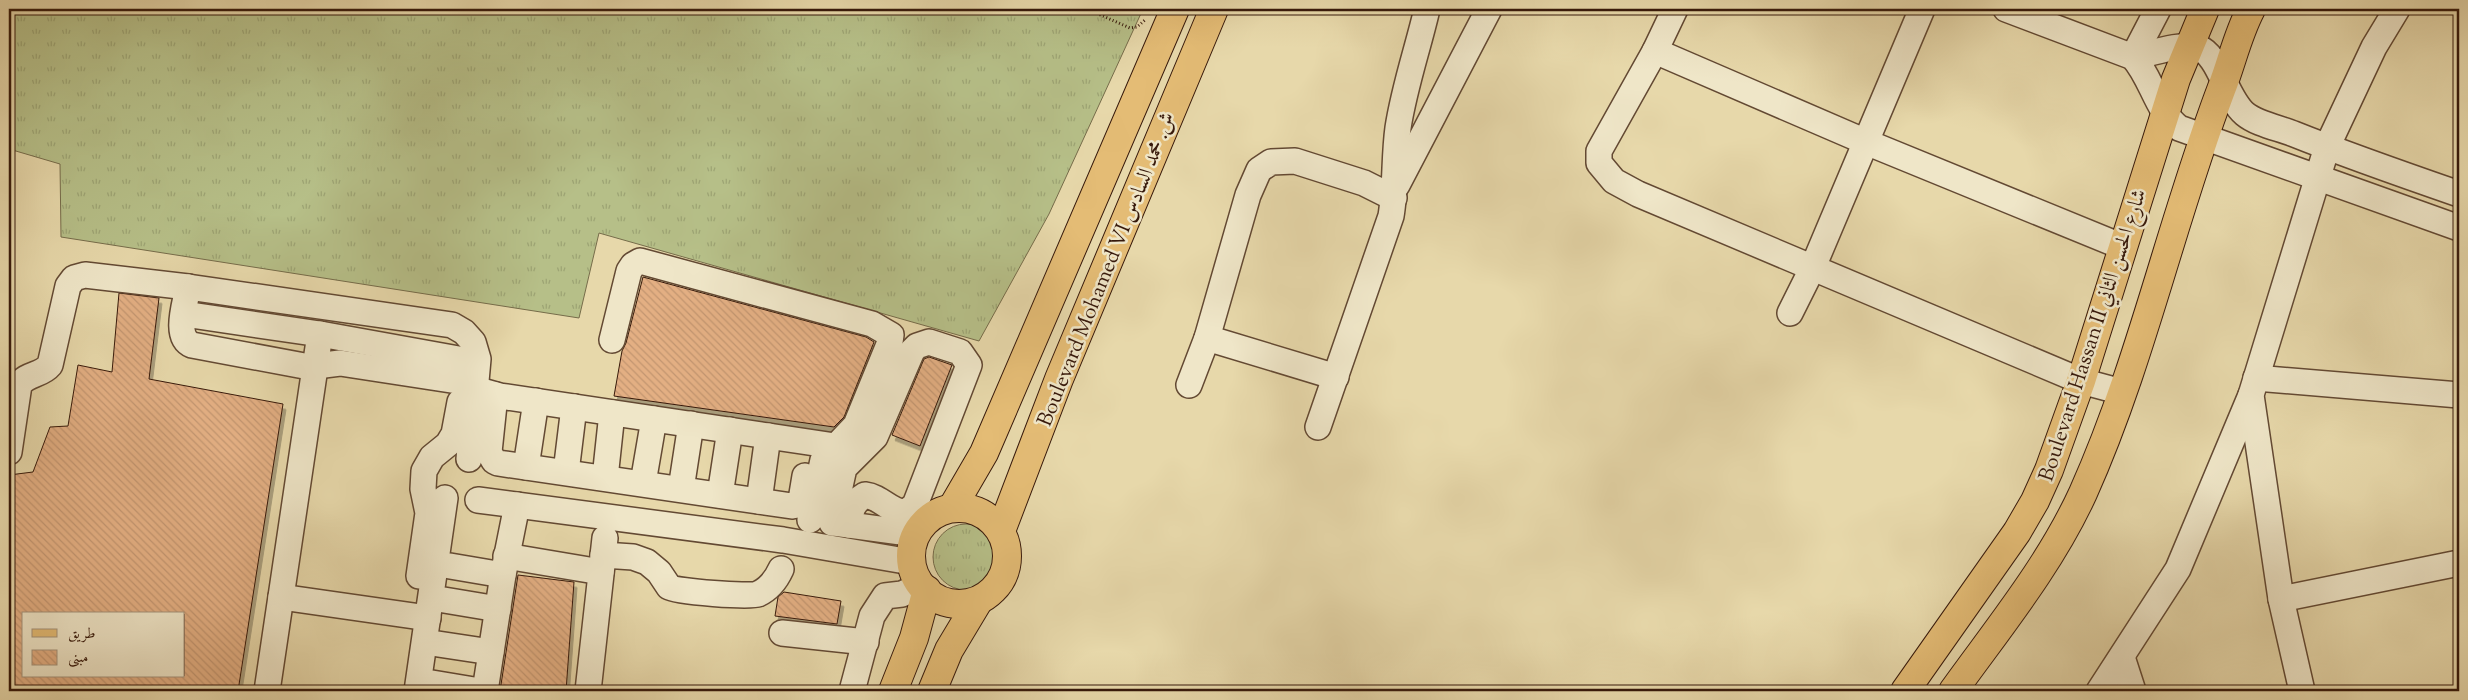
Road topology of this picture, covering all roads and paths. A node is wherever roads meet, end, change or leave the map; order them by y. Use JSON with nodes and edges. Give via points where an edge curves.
{"nodes":[{"id":1,"x":1087,"y":9,"type":"edge"},
{"id":2,"x":1175,"y":9,"type":"edge"},
{"id":3,"x":1214,"y":9,"type":"edge"},
{"id":4,"x":1428,"y":9,"type":"edge"},
{"id":5,"x":1489,"y":9,"type":"edge"},
{"id":6,"x":1675,"y":9,"type":"edge"},
{"id":7,"x":1922,"y":9,"type":"edge"},
{"id":8,"x":2006,"y":9,"type":"edge"},
{"id":9,"x":2158,"y":9,"type":"edge"},
{"id":10,"x":2205,"y":9,"type":"edge"},
{"id":11,"x":2251,"y":9,"type":"edge"},
{"id":12,"x":2397,"y":9,"type":"edge"},
{"id":13,"x":1147,"y":16,"type":"dead end"},
{"id":14,"x":2189,"y":46,"type":"junction"},
{"id":15,"x":1655,"y":51,"type":"junction"},
{"id":16,"x":2133,"y":57,"type":"junction"},
{"id":17,"x":2224,"y":83,"type":"junction"},
{"id":18,"x":2165,"y":114,"type":"junction"},
{"id":19,"x":2203,"y":138,"type":"junction"},
{"id":20,"x":1866,"y":142,"type":"junction"},
{"id":21,"x":2327,"y":147,"type":"junction"},
{"id":22,"x":2316,"y":178,"type":"junction"},
{"id":23,"x":1395,"y":193,"type":"junction"},
{"id":24,"x":2459,"y":194,"type":"edge"},
{"id":25,"x":2459,"y":228,"type":"edge"},
{"id":26,"x":2122,"y":246,"type":"junction"},
{"id":27,"x":1813,"y":267,"type":"junction"},
{"id":28,"x":188,"y":287,"type":"junction"},
{"id":29,"x":1790,"y":313,"type":"dead end"},
{"id":30,"x":184,"y":314,"type":"junction"},
{"id":31,"x":320,"y":334,"type":"junction"},
{"id":32,"x":1207,"y":338,"type":"junction"},
{"id":33,"x":612,"y":340,"type":"dead end"},
{"id":34,"x":1022,"y":365,"type":"junction"},
{"id":35,"x":315,"y":368,"type":"junction"},
{"id":36,"x":1336,"y":377,"type":"junction"},
{"id":37,"x":1059,"y":378,"type":"junction"},
{"id":38,"x":475,"y":381,"type":"junction"},
{"id":39,"x":2081,"y":381,"type":"junction"},
{"id":40,"x":1189,"y":385,"type":"dead end"},
{"id":41,"x":2253,"y":387,"type":"junction"},
{"id":42,"x":2122,"y":392,"type":"junction"},
{"id":43,"x":2459,"y":395,"type":"edge"},
{"id":44,"x":536,"y":401,"type":"junction"},
{"id":45,"x":574,"y":407,"type":"junction"},
{"id":46,"x":612,"y":412,"type":"junction"},
{"id":47,"x":654,"y":419,"type":"junction"},
{"id":48,"x":691,"y":424,"type":"junction"},
{"id":49,"x":1318,"y":427,"type":"dead end"},
{"id":50,"x":730,"y":430,"type":"junction"},
{"id":51,"x":767,"y":442,"type":"junction"},
{"id":52,"x":835,"y":446,"type":"junction"},
{"id":53,"x":9,"y":452,"type":"edge"},
{"id":54,"x":477,"y":465,"type":"junction"},
{"id":55,"x":526,"y":467,"type":"junction"},
{"id":56,"x":566,"y":472,"type":"junction"},
{"id":57,"x":604,"y":478,"type":"junction"},
{"id":58,"x":643,"y":483,"type":"junction"},
{"id":59,"x":681,"y":489,"type":"junction"},
{"id":60,"x":720,"y":495,"type":"junction"},
{"id":61,"x":461,"y":501,"type":"junction"},
{"id":62,"x":759,"y":501,"type":"junction"},
{"id":63,"x":517,"y":505,"type":"junction"},
{"id":64,"x":952,"y":508,"type":"junction"},
{"id":65,"x":607,"y":518,"type":"junction"},
{"id":66,"x":831,"y":522,"type":"junction"},
{"id":67,"x":784,"y":528,"type":"junction"},
{"id":68,"x":1001,"y":531,"type":"junction"},
{"id":69,"x":916,"y":534,"type":"junction"},
{"id":70,"x":2459,"y":563,"type":"edge"},
{"id":71,"x":602,"y":564,"type":"junction"},
{"id":72,"x":450,"y":566,"type":"junction"},
{"id":73,"x":504,"y":566,"type":"junction"},
{"id":74,"x":781,"y":569,"type":"dead end"},
{"id":75,"x":420,"y":576,"type":"dead end"},
{"id":76,"x":920,"y":579,"type":"junction"},
{"id":77,"x":281,"y":597,"type":"junction"},
{"id":78,"x":444,"y":600,"type":"junction"},
{"id":79,"x":979,"y":600,"type":"junction"},
{"id":80,"x":2281,"y":600,"type":"junction"},
{"id":81,"x":498,"y":609,"type":"junction"},
{"id":82,"x":428,"y":618,"type":"junction"},
{"id":83,"x":782,"y":633,"type":"dead end"},
{"id":84,"x":866,"y":642,"type":"junction"},
{"id":85,"x":438,"y":644,"type":"junction"},
{"id":86,"x":491,"y":652,"type":"junction"},
{"id":87,"x":2122,"y":657,"type":"junction"},
{"id":88,"x":427,"y":688,"type":"edge"},
{"id":89,"x":267,"y":691,"type":"edge"},
{"id":90,"x":480,"y":691,"type":"edge"},
{"id":91,"x":485,"y":691,"type":"edge"},
{"id":92,"x":588,"y":691,"type":"edge"},
{"id":93,"x":852,"y":691,"type":"edge"},
{"id":94,"x":893,"y":691,"type":"edge"},
{"id":95,"x":932,"y":691,"type":"edge"},
{"id":96,"x":1905,"y":691,"type":"edge"},
{"id":97,"x":1953,"y":691,"type":"edge"},
{"id":98,"x":2099,"y":691,"type":"edge"},
{"id":99,"x":2133,"y":691,"type":"edge"},
{"id":100,"x":2302,"y":691,"type":"edge"}],
"edges":[{"from":1,"to":13,"type":"path","via":[[1133,28]]},
{"from":2,"to":34,"type":"main road","name":"Boulevard Mohamed VI ش. محمد السادس"},
{"from":3,"to":37,"type":"main road","name":"Boulevard Mohamed VI ش. محمد السادس"},
{"from":4,"to":23,"type":"street","via":[[1398,126]]},
{"from":5,"to":23,"type":"street"},
{"from":6,"to":15,"type":"street"},
{"from":7,"to":20,"type":"street"},
{"from":8,"to":16,"type":"street"},
{"from":9,"to":16,"type":"street"},
{"from":10,"to":14,"type":"main road","name":"Boulevard Hassan II شارع الحسن الثاني"},
{"from":11,"to":17,"type":"main road","name":"Boulevard Hassan II شارع الحسن الثاني","via":[[2238,34]]},
{"from":12,"to":21,"type":"street","via":[[2374,47]]},
{"from":14,"to":16,"type":"street"},
{"from":14,"to":17,"type":"street","via":[[2209,55]]},
{"from":14,"to":18,"type":"main road","name":"Boulevard Hassan II شارع الحسن الثاني"},
{"from":15,"to":20,"type":"street"},
{"from":15,"to":27,"type":"street","via":[[1599,152],[1599,163],[1626,190]]},
{"from":16,"to":18,"type":"street","via":[[2143,69]]},
{"from":17,"to":19,"type":"main road","name":"Boulevard Hassan II شارع الحسن الثاني"},
{"from":17,"to":21,"type":"street","via":[[2246,115]]},
{"from":18,"to":19,"type":"street","via":[[2179,128]]},
{"from":18,"to":26,"type":"main road","name":"Boulevard Hassan II شارع الحسن الثاني"},
{"from":19,"to":22,"type":"street"},
{"from":19,"to":42,"type":"main road","name":"Boulevard Hassan II شارع الحسن الثاني"},
{"from":20,"to":26,"type":"street"},
{"from":20,"to":27,"type":"street"},
{"from":21,"to":22,"type":"street"},
{"from":21,"to":24,"type":"street"},
{"from":22,"to":25,"type":"street"},
{"from":22,"to":41,"type":"street"},
{"from":23,"to":32,"type":"street","via":[[1295,161],[1270,162],[1259,170],[1248,195]]},
{"from":23,"to":36,"type":"street","via":[[1381,251]]},
{"from":26,"to":39,"type":"main road","name":"Boulevard Hassan II شارع الحسن الثاني"},
{"from":27,"to":29,"type":"street"},
{"from":27,"to":39,"type":"street"},
{"from":28,"to":30,"type":"street"},
{"from":28,"to":38,"type":"street","via":[[452,325],[464,332],[477,348]]},
{"from":28,"to":53,"type":"street","via":[[84,275],[74,278],[68,286],[50,365],[43,372],[25,378],[18,389]]},
{"from":30,"to":31,"type":"street"},
{"from":30,"to":35,"type":"street","via":[[182,336],[192,345]]},
{"from":31,"to":35,"type":"street"},
{"from":31,"to":38,"type":"street"},
{"from":32,"to":36,"type":"street"},
{"from":32,"to":40,"type":"street"},
{"from":33,"to":52,"type":"street","via":[[629,271],[640,261],[885,330],[891,335],[890,342],[856,425]]},
{"from":34,"to":37,"type":"main road"},
{"from":34,"to":64,"type":"main road","name":"Boulevard Mohamed VI ش. محمد السادس","via":[[984,453]]},
{"from":35,"to":38,"type":"street","via":[[340,364]]},
{"from":35,"to":77,"type":"street"},
{"from":36,"to":49,"type":"street"},
{"from":37,"to":68,"type":"main road","name":"Boulevard Mohamed VI ش. محمد السادس"},
{"from":38,"to":44,"type":"street"},
{"from":38,"to":54,"type":"street"},
{"from":38,"to":55,"type":"street","via":[[490,457],[498,463]]},
{"from":38,"to":75,"type":"street","via":[[454,434],[424,472],[423,489],[428,513]]},
{"from":39,"to":42,"type":"street"},
{"from":39,"to":96,"type":"main road","name":"Boulevard Hassan II شارع الحسن الثاني","via":[[2035,502],[2012,540]]},
{"from":41,"to":43,"type":"street"},
{"from":41,"to":80,"type":"street"},
{"from":41,"to":87,"type":"street","via":[[2178,569]]},
{"from":42,"to":97,"type":"main road","name":"Boulevard Hassan II شارع الحسن الثاني","via":[[2066,529]]},
{"from":44,"to":45,"type":"street"},
{"from":44,"to":55,"type":"street"},
{"from":45,"to":46,"type":"street"},
{"from":45,"to":56,"type":"street"},
{"from":46,"to":47,"type":"street"},
{"from":46,"to":57,"type":"street"},
{"from":47,"to":48,"type":"street"},
{"from":47,"to":58,"type":"street"},
{"from":48,"to":50,"type":"street"},
{"from":48,"to":59,"type":"street"},
{"from":50,"to":51,"type":"street"},
{"from":50,"to":60,"type":"street"},
{"from":51,"to":52,"type":"street"},
{"from":51,"to":62,"type":"street"},
{"from":51,"to":62,"type":"street","via":[[802,454],[807,463],[798,505]]},
{"from":52,"to":66,"type":"street","via":[[828,452],[820,469]]},
{"from":54,"to":61,"type":"street","via":[[485,487]]},
{"from":54,"to":61,"type":"street","via":[[454,460],[442,470],[440,490]]},
{"from":54,"to":67,"type":"street"},
{"from":55,"to":56,"type":"street"},
{"from":56,"to":57,"type":"street"},
{"from":57,"to":58,"type":"street"},
{"from":58,"to":59,"type":"street"},
{"from":59,"to":60,"type":"street"},
{"from":60,"to":62,"type":"street"},
{"from":61,"to":63,"type":"street"},
{"from":61,"to":72,"type":"street"},
{"from":61,"to":82,"type":"street"},
{"from":63,"to":65,"type":"street"},
{"from":63,"to":73,"type":"street"},
{"from":64,"to":68,"type":"main road","via":[[971,509],[988,517]]},
{"from":64,"to":69,"type":"main road","via":[[931,516]]},
{"from":65,"to":67,"type":"street"},
{"from":65,"to":71,"type":"street"},
{"from":66,"to":66,"type":"street","via":[[851,510],[865,495],[876,496],[895,512],[905,513],[915,505],[969,365],[960,352],[929,342],[912,351],[875,437],[844,468]]},
{"from":66,"to":67,"type":"street"},
{"from":66,"to":69,"type":"street"},
{"from":67,"to":76,"type":"street"},
{"from":68,"to":79,"type":"main road","via":[[1006,546],[1002,578]]},
{"from":69,"to":76,"type":"main road","via":[[912,548]]},
{"from":70,"to":80,"type":"street"},
{"from":71,"to":73,"type":"street"},
{"from":71,"to":74,"type":"street","via":[[640,558],[654,566],[670,587],[684,591],[756,595],[769,587]]},
{"from":71,"to":92,"type":"street"},
{"from":72,"to":73,"type":"street"},
{"from":72,"to":78,"type":"street"},
{"from":73,"to":81,"type":"street"},
{"from":76,"to":79,"type":"main road","via":[[933,596],[947,602],[963,604]]},
{"from":76,"to":84,"type":"street","via":[[902,594],[886,596],[872,616]]},
{"from":76,"to":94,"type":"main road","via":[[916,630]]},
{"from":77,"to":82,"type":"street"},
{"from":77,"to":89,"type":"street"},
{"from":78,"to":81,"type":"street"},
{"from":78,"to":85,"type":"street"},
{"from":79,"to":95,"type":"main road","via":[[949,650]]},
{"from":80,"to":100,"type":"street"},
{"from":81,"to":86,"type":"street"},
{"from":82,"to":88,"type":"street"},
{"from":83,"to":84,"type":"street"},
{"from":84,"to":93,"type":"street"},
{"from":85,"to":86,"type":"street"},
{"from":85,"to":88,"type":"street"},
{"from":86,"to":91,"type":"street"},
{"from":87,"to":98,"type":"street"},
{"from":87,"to":99,"type":"street"},
{"from":88,"to":90,"type":"street"}]}
